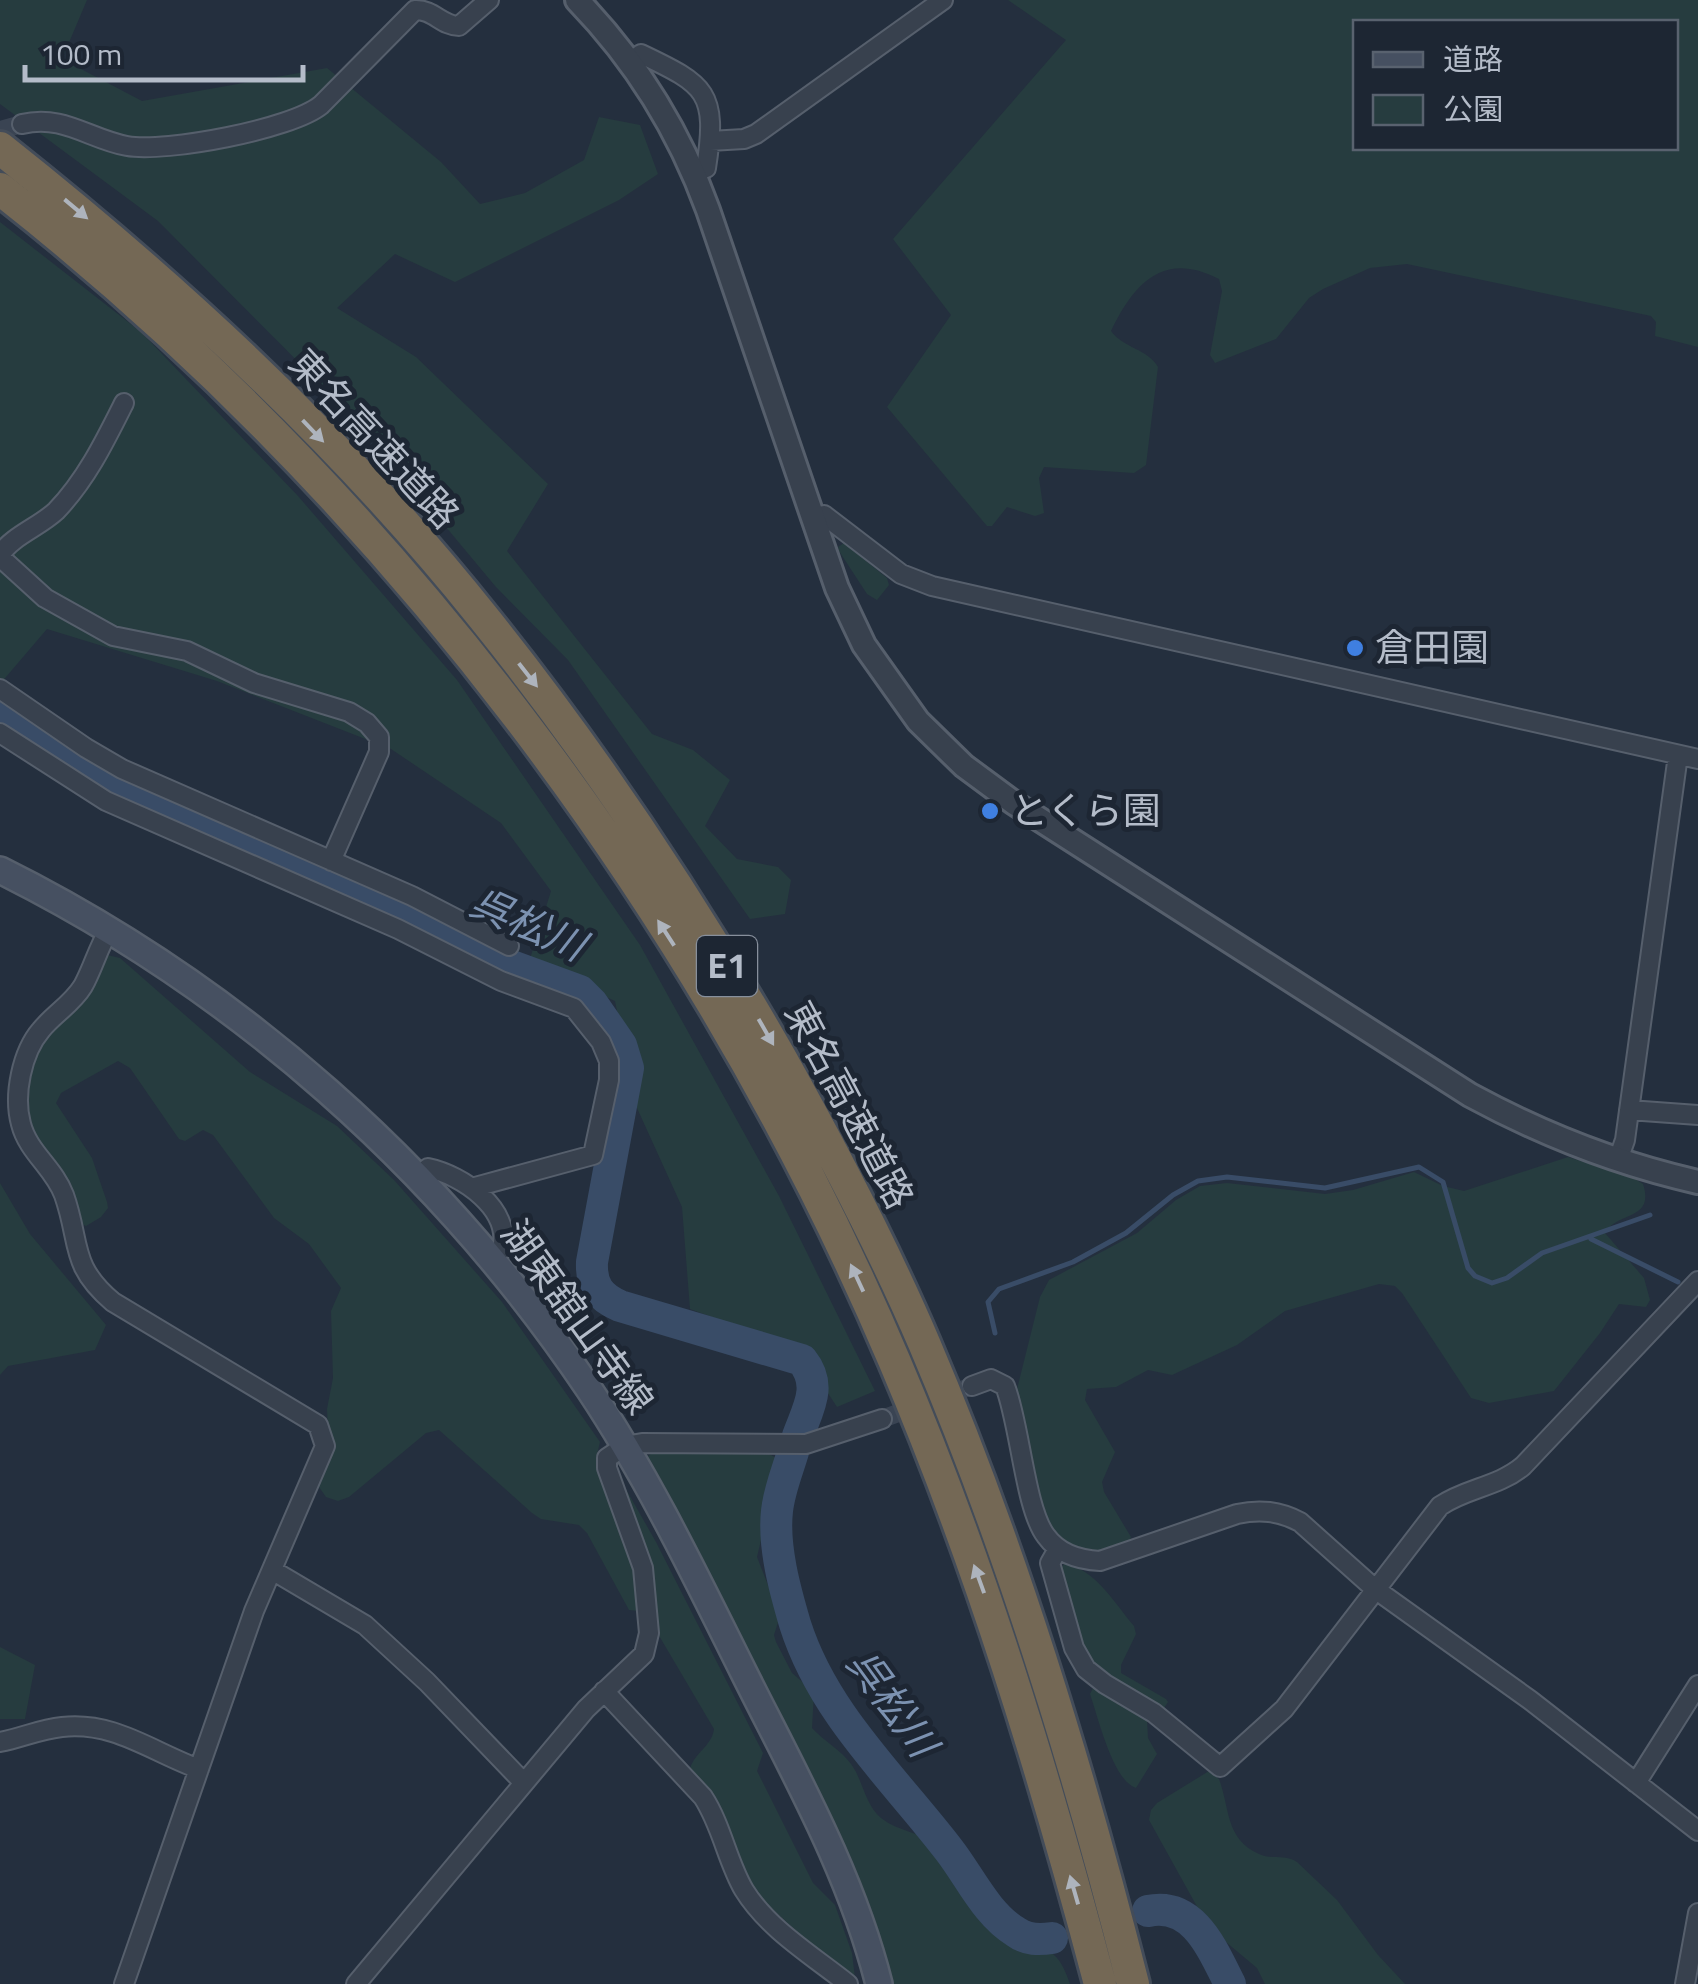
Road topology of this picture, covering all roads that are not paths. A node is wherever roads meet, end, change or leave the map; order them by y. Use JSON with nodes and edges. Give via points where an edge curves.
{"nodes":[{"id":1,"x":489,"y":0,"type":"edge"},
{"id":2,"x":577,"y":0,"type":"edge"},
{"id":3,"x":944,"y":0,"type":"edge"},
{"id":4,"x":630,"y":62,"type":"junction"},
{"id":5,"x":11,"y":136,"type":"edge"},
{"id":6,"x":710,"y":140,"type":"junction"},
{"id":7,"x":694,"y":173,"type":"junction"},
{"id":8,"x":0,"y":189,"type":"edge"},
{"id":9,"x":124,"y":404,"type":"dead end"},
{"id":10,"x":813,"y":518,"type":"junction"},
{"id":11,"x":0,"y":556,"type":"edge"},
{"id":12,"x":0,"y":689,"type":"edge"},
{"id":13,"x":0,"y":733,"type":"edge"},
{"id":14,"x":1678,"y":755,"type":"junction"},
{"id":15,"x":1698,"y":759,"type":"edge"},
{"id":16,"x":184,"y":799,"type":"junction"},
{"id":17,"x":171,"y":828,"type":"junction"},
{"id":18,"x":331,"y":861,"type":"junction"},
{"id":19,"x":0,"y":870,"type":"edge"},
{"id":20,"x":109,"y":930,"type":"junction"},
{"id":21,"x":508,"y":946,"type":"dead end"},
{"id":22,"x":1629,"y":1110,"type":"junction"},
{"id":23,"x":1698,"y":1115,"type":"edge"},
{"id":24,"x":1618,"y":1160,"type":"junction"},
{"id":25,"x":418,"y":1177,"type":"junction"},
{"id":26,"x":1698,"y":1182,"type":"edge"},
{"id":27,"x":476,"y":1187,"type":"junction"},
{"id":28,"x":491,"y":1258,"type":"junction"},
{"id":29,"x":1698,"y":1281,"type":"edge"},
{"id":30,"x":972,"y":1386,"type":"tunnel mouth"},
{"id":31,"x":882,"y":1419,"type":"tunnel mouth"},
{"id":32,"x":625,"y":1446,"type":"junction"},
{"id":33,"x":1058,"y":1549,"type":"junction"},
{"id":34,"x":272,"y":1570,"type":"junction"},
{"id":35,"x":1375,"y":1589,"type":"junction"},
{"id":36,"x":1084,"y":1666,"type":"junction"},
{"id":37,"x":1698,"y":1685,"type":"edge"},
{"id":38,"x":1082,"y":1688,"type":"dead end"},
{"id":39,"x":604,"y":1691,"type":"junction"},
{"id":40,"x":0,"y":1742,"type":"edge"},
{"id":41,"x":199,"y":1769,"type":"junction"},
{"id":42,"x":524,"y":1783,"type":"junction"},
{"id":43,"x":1636,"y":1784,"type":"junction"},
{"id":44,"x":1698,"y":1831,"type":"edge"},
{"id":45,"x":1698,"y":1913,"type":"edge"},
{"id":46,"x":124,"y":1984,"type":"edge"},
{"id":47,"x":356,"y":1984,"type":"edge"},
{"id":48,"x":848,"y":1984,"type":"edge"},
{"id":49,"x":879,"y":1984,"type":"edge"},
{"id":50,"x":1100,"y":1984,"type":"edge"},
{"id":51,"x":1133,"y":1984,"type":"edge"},
{"id":52,"x":1685,"y":1984,"type":"edge"}],
"edges":[{"from":1,"to":5,"type":"street","via":[[459,26],[415,10],[322,105],[286,123],[152,147],[119,144],[62,122]]},
{"from":2,"to":4,"type":"street"},
{"from":3,"to":6,"type":"street","via":[[756,134]]},
{"from":4,"to":6,"type":"street","via":[[640,54],[695,82],[708,106]]},
{"from":4,"to":7,"type":"street"},
{"from":5,"to":51,"type":"highway","name":"東名高速道路","number":"E1","one_way":true,"via":[[274,390],[479,612],[644,835],[735,978],[876,1238],[953,1414],[1028,1624]]},
{"from":6,"to":7,"type":"street","via":[[706,168]]},
{"from":7,"to":10,"type":"street"},
{"from":50,"to":8,"type":"highway","name":"東名高速道路","number":"E1","one_way":true,"via":[[998,1635],[936,1460],[847,1257],[708,997],[532,736],[362,529],[137,306]]},
{"from":9,"to":11,"type":"street","via":[[73,490]]},
{"from":10,"to":14,"type":"street","via":[[824,515],[901,574],[932,586]]},
{"from":10,"to":24,"type":"street","via":[[849,617],[880,672],[940,744],[988,785],[1440,1078],[1532,1126]]},
{"from":11,"to":18,"type":"street","via":[[45,598],[113,636],[175,646],[242,679],[367,723],[379,737],[378,752]]},
{"from":12,"to":16,"type":"street","via":[[104,759]]},
{"from":13,"to":17,"type":"street","via":[[86,790]]},
{"from":14,"to":15,"type":"street"},
{"from":14,"to":22,"type":"street"},
{"from":16,"to":17,"type":"street"},
{"from":16,"to":18,"type":"street"},
{"from":17,"to":27,"type":"street","via":[[584,1016],[610,1070],[593,1155]]},
{"from":18,"to":21,"type":"street"},
{"from":19,"to":20,"type":"main road","name":"湖東舘山寺線"},
{"from":20,"to":25,"type":"main road","name":"湖東舘山寺線","via":[[264,1038]]},
{"from":20,"to":34,"type":"street","via":[[83,986],[26,1053],[20,1122],[66,1198],[77,1254],[98,1289],[318,1424],[325,1446]]},
{"from":22,"to":23,"type":"street"},
{"from":22,"to":24,"type":"street"},
{"from":24,"to":26,"type":"street"},
{"from":25,"to":27,"type":"street","via":[[428,1168]]},
{"from":25,"to":28,"type":"main road","name":"湖東舘山寺線"},
{"from":27,"to":28,"type":"street","via":[[504,1230],[502,1249]]},
{"from":28,"to":32,"type":"main road","name":"湖東舘山寺線"},
{"from":29,"to":35,"type":"street","via":[[1523,1466],[1440,1506]]},
{"from":30,"to":33,"type":"street","via":[[991,1378],[1006,1386],[1039,1525]]},
{"from":31,"to":32,"type":"street","via":[[806,1444]]},
{"from":32,"to":39,"type":"street","via":[[606,1462],[644,1568],[648,1644],[638,1662]]},
{"from":32,"to":49,"type":"main road","name":"湖東舘山寺線","via":[[830,1844]]},
{"from":33,"to":35,"type":"street","via":[[1100,1562],[1237,1514],[1270,1511],[1300,1522]]},
{"from":33,"to":36,"type":"street","via":[[1050,1563]]},
{"from":34,"to":41,"type":"street"},
{"from":34,"to":42,"type":"street","via":[[366,1625]]},
{"from":35,"to":36,"type":"street","via":[[1284,1709],[1220,1767]]},
{"from":35,"to":43,"type":"street"},
{"from":36,"to":38,"type":"street"},
{"from":37,"to":43,"type":"street"},
{"from":39,"to":42,"type":"street"},
{"from":39,"to":48,"type":"street","via":[[704,1797],[753,1903]]},
{"from":40,"to":41,"type":"street","via":[[66,1727],[102,1729]]},
{"from":41,"to":46,"type":"street"},
{"from":42,"to":47,"type":"street"},
{"from":43,"to":44,"type":"street"},
{"from":45,"to":52,"type":"street"}]}
